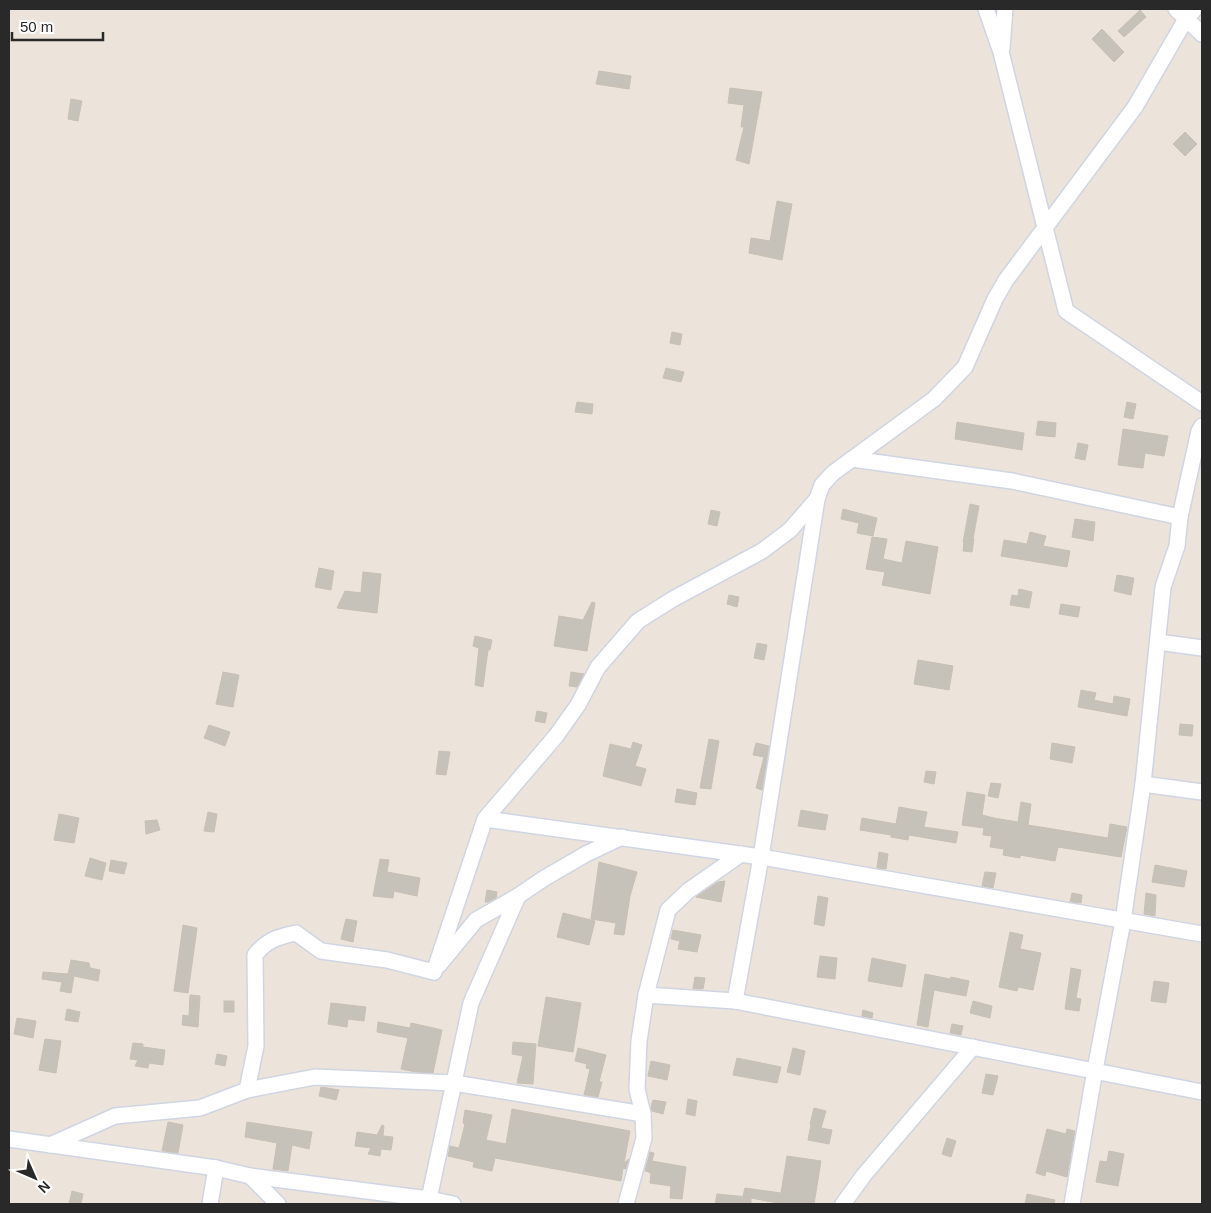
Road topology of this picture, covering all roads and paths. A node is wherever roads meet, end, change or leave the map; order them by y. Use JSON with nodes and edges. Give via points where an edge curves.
{"nodes":[{"id":1,"x":986,"y":9,"type":"edge"},
{"id":2,"x":1005,"y":9,"type":"edge"},
{"id":3,"x":1186,"y":12,"type":"edge"},
{"id":4,"x":1202,"y":34,"type":"edge"},
{"id":5,"x":1001,"y":52,"type":"junction"},
{"id":6,"x":1046,"y":227,"type":"junction"},
{"id":7,"x":1202,"y":403,"type":"edge"},
{"id":8,"x":1202,"y":426,"type":"edge"},
{"id":9,"x":852,"y":459,"type":"junction"},
{"id":10,"x":816,"y":499,"type":"junction"},
{"id":11,"x":1180,"y":517,"type":"junction"},
{"id":12,"x":1158,"y":642,"type":"junction"},
{"id":13,"x":1202,"y":648,"type":"edge"},
{"id":14,"x":1144,"y":784,"type":"junction"},
{"id":15,"x":1202,"y":792,"type":"edge"},
{"id":16,"x":485,"y":819,"type":"junction"},
{"id":17,"x":622,"y":837,"type":"junction"},
{"id":18,"x":741,"y":854,"type":"junction"},
{"id":19,"x":761,"y":857,"type":"junction"},
{"id":20,"x":518,"y":896,"type":"junction"},
{"id":21,"x":1123,"y":921,"type":"junction"},
{"id":22,"x":1202,"y":934,"type":"edge"},
{"id":23,"x":434,"y":972,"type":"junction"},
{"id":24,"x":646,"y":995,"type":"junction"},
{"id":25,"x":735,"y":1001,"type":"junction"},
{"id":26,"x":973,"y":1047,"type":"junction"},
{"id":27,"x":1094,"y":1070,"type":"junction"},
{"id":28,"x":454,"y":1083,"type":"junction"},
{"id":29,"x":247,"y":1090,"type":"junction"},
{"id":30,"x":1202,"y":1092,"type":"edge"},
{"id":31,"x":643,"y":1114,"type":"junction"},
{"id":32,"x":9,"y":1140,"type":"edge"},
{"id":33,"x":50,"y":1144,"type":"junction"},
{"id":34,"x":216,"y":1168,"type":"junction"},
{"id":35,"x":250,"y":1176,"type":"junction"},
{"id":36,"x":429,"y":1199,"type":"junction"},
{"id":37,"x":210,"y":1204,"type":"edge"},
{"id":38,"x":278,"y":1204,"type":"edge"},
{"id":39,"x":453,"y":1204,"type":"edge"},
{"id":40,"x":626,"y":1204,"type":"edge"},
{"id":41,"x":843,"y":1204,"type":"edge"},
{"id":42,"x":1072,"y":1204,"type":"edge"}],
"edges":[{"from":1,"to":5,"type":"street"},
{"from":2,"to":5,"type":"street"},
{"from":3,"to":4,"type":"street"},
{"from":3,"to":6,"type":"street","via":[[1135,107]]},
{"from":5,"to":6,"type":"street"},
{"from":6,"to":7,"type":"street","via":[[1066,311]]},
{"from":6,"to":9,"type":"street","via":[[1006,280],[965,367],[934,399]]},
{"from":8,"to":11,"type":"street"},
{"from":9,"to":10,"type":"street","via":[[832,473]]},
{"from":9,"to":11,"type":"street","via":[[1012,481]]},
{"from":10,"to":16,"type":"street","via":[[790,530],[762,551],[638,621],[598,667],[578,705],[556,736]]},
{"from":10,"to":19,"type":"street"},
{"from":11,"to":12,"type":"street","via":[[1177,546],[1164,587]]},
{"from":12,"to":13,"type":"street"},
{"from":12,"to":14,"type":"street"},
{"from":14,"to":15,"type":"street"},
{"from":14,"to":21,"type":"street"},
{"from":16,"to":17,"type":"street"},
{"from":16,"to":23,"type":"street"},
{"from":17,"to":18,"type":"street"},
{"from":17,"to":20,"type":"street","via":[[579,858]]},
{"from":18,"to":19,"type":"street"},
{"from":18,"to":24,"type":"street","via":[[688,891],[668,910]]},
{"from":19,"to":21,"type":"street"},
{"from":19,"to":25,"type":"street"},
{"from":20,"to":23,"type":"street","via":[[476,920]]},
{"from":20,"to":28,"type":"street","via":[[471,1003]]},
{"from":21,"to":22,"type":"street"},
{"from":21,"to":27,"type":"street"},
{"from":23,"to":29,"type":"street","via":[[388,960],[321,951],[296,933],[275,938],[255,955],[256,1046]]},
{"from":24,"to":25,"type":"street"},
{"from":24,"to":31,"type":"street","via":[[639,1040],[637,1089]]},
{"from":25,"to":26,"type":"street"},
{"from":26,"to":27,"type":"street"},
{"from":26,"to":41,"type":"street"},
{"from":27,"to":30,"type":"street"},
{"from":27,"to":42,"type":"street"},
{"from":28,"to":29,"type":"street","via":[[315,1077]]},
{"from":28,"to":31,"type":"street"},
{"from":28,"to":36,"type":"street"},
{"from":29,"to":33,"type":"street","via":[[200,1108],[115,1116]]},
{"from":31,"to":40,"type":"street","via":[[644,1138]]},
{"from":32,"to":33,"type":"street"},
{"from":33,"to":34,"type":"street"},
{"from":34,"to":35,"type":"street"},
{"from":34,"to":37,"type":"street"},
{"from":35,"to":36,"type":"street"},
{"from":35,"to":38,"type":"street"},
{"from":36,"to":39,"type":"street"}]}
